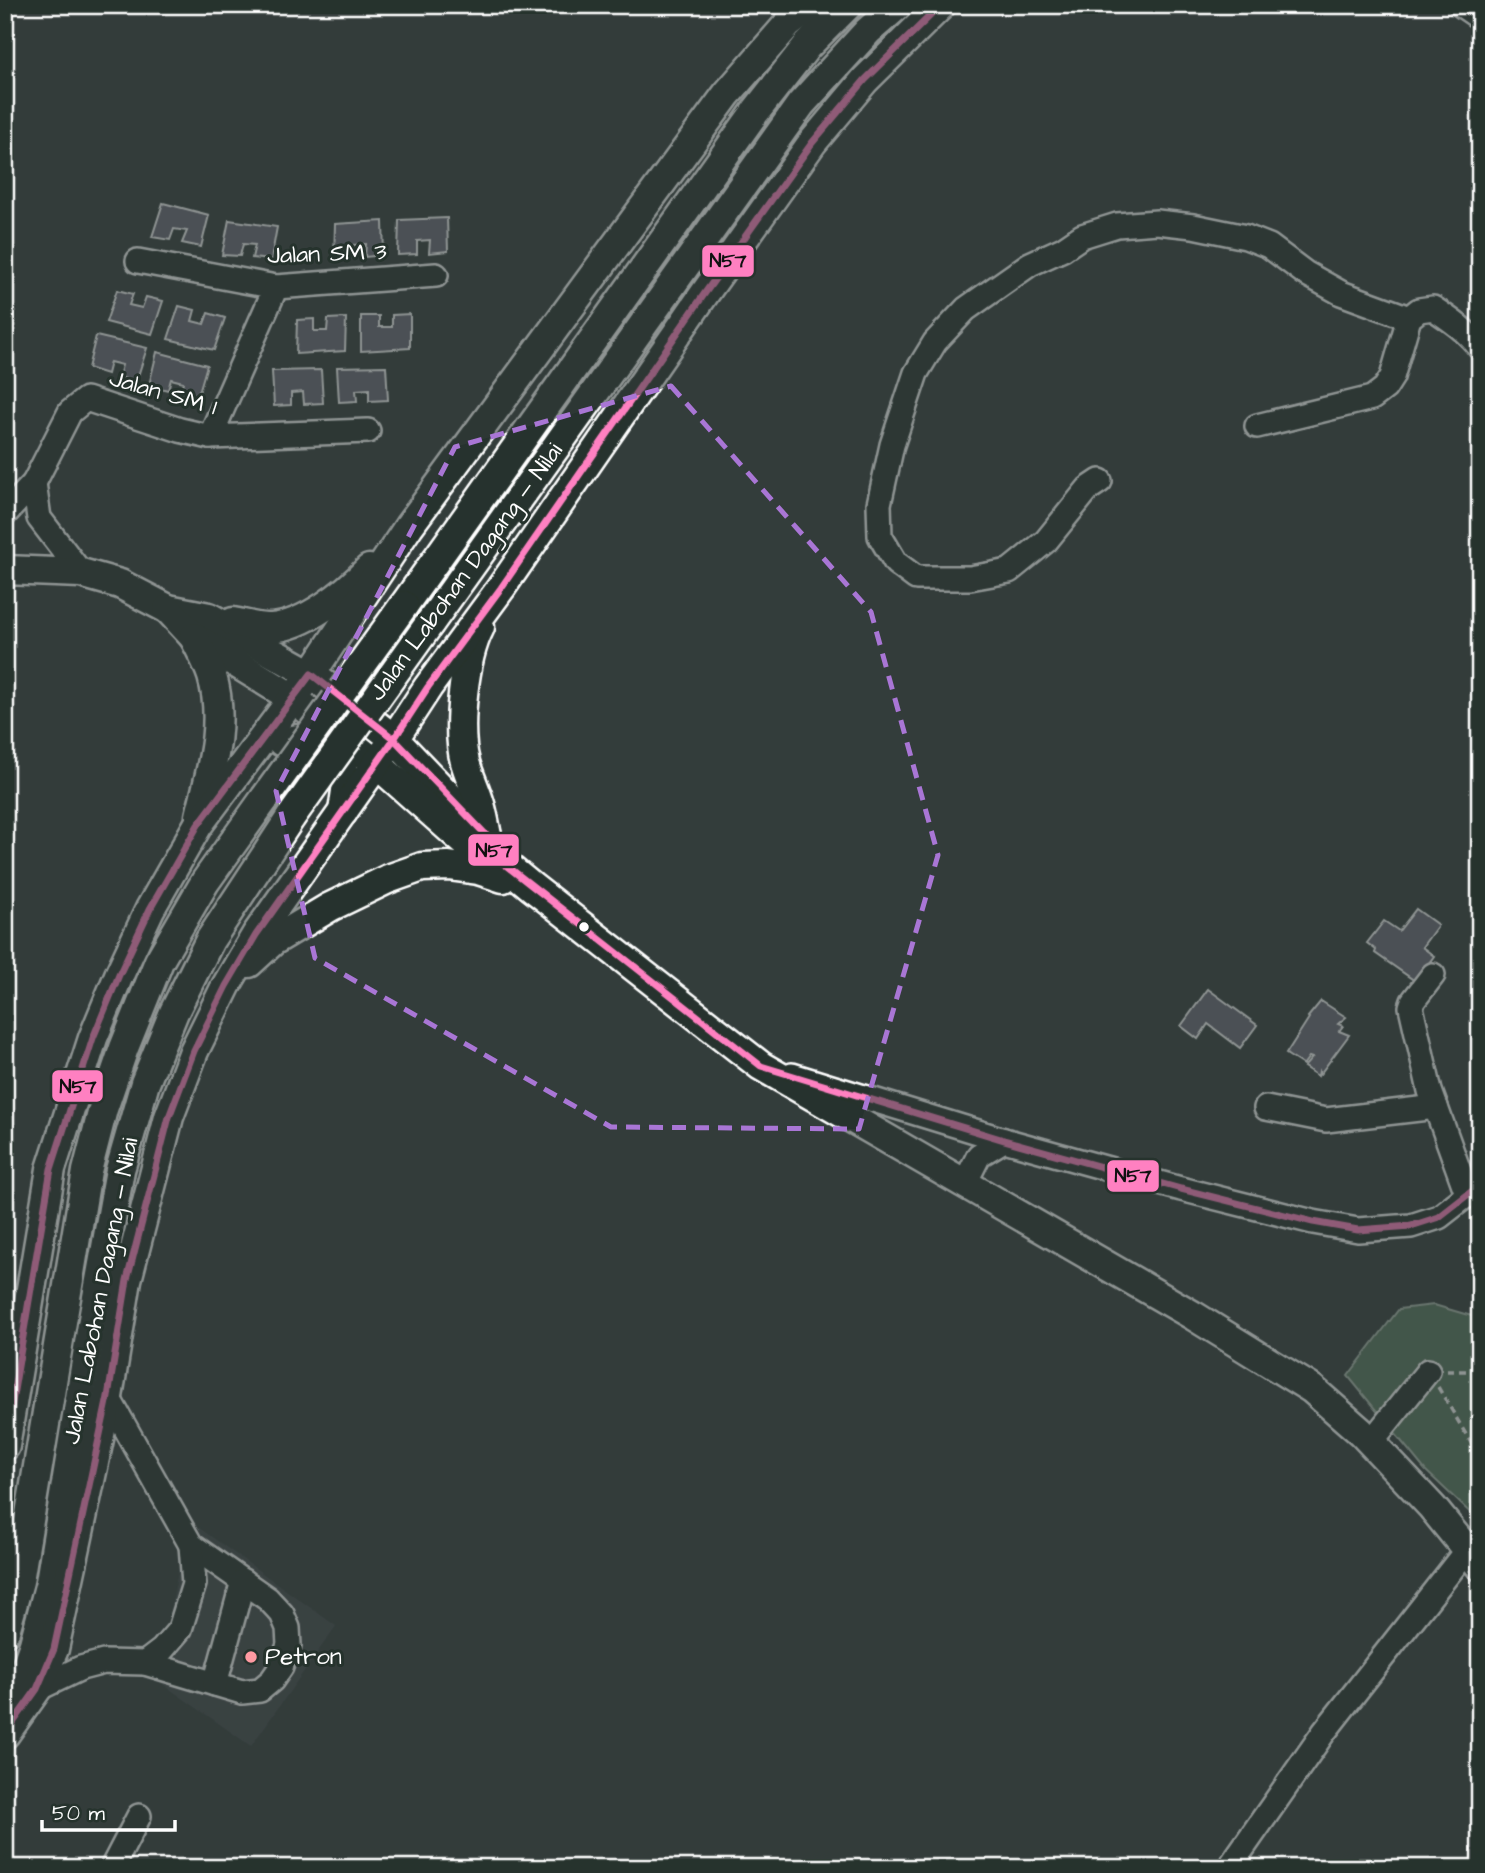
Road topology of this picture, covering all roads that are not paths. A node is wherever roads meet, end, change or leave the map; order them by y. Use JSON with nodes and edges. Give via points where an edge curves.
{"nodes":[{"id":1,"x":813,"y":5,"type":"edge"},
{"id":2,"x":848,"y":5,"type":"edge"},
{"id":3,"x":898,"y":5,"type":"edge"},
{"id":4,"x":941,"y":5,"type":"edge"},
{"id":5,"x":1461,"y":5,"type":"edge"},
{"id":6,"x":1480,"y":18,"type":"edge"},
{"id":7,"x":138,"y":261,"type":"dead end"},
{"id":8,"x":436,"y":275,"type":"dead end"},
{"id":9,"x":276,"y":287,"type":"junction"},
{"id":10,"x":1409,"y":318,"type":"junction"},
{"id":11,"x":1480,"y":348,"type":"edge"},
{"id":12,"x":1257,"y":426,"type":"dead end"},
{"id":13,"x":368,"y":431,"type":"dead end"},
{"id":14,"x":209,"y":437,"type":"junction"},
{"id":15,"x":1100,"y":481,"type":"dead end"},
{"id":16,"x":34,"y":483,"type":"junction"},
{"id":17,"x":5,"y":514,"type":"edge"},
{"id":18,"x":409,"y":526,"type":"junction"},
{"id":19,"x":5,"y":570,"type":"edge"},
{"id":20,"x":81,"y":573,"type":"junction"},
{"id":21,"x":501,"y":587,"type":"junction"},
{"id":22,"x":202,"y":627,"type":"junction"},
{"id":23,"x":342,"y":629,"type":"junction"},
{"id":24,"x":312,"y":674,"type":"junction"},
{"id":25,"x":428,"y":687,"type":"junction"},
{"id":26,"x":294,"y":699,"type":"junction"},
{"id":27,"x":394,"y":739,"type":"junction"},
{"id":28,"x":258,"y":745,"type":"junction"},
{"id":29,"x":377,"y":764,"type":"junction"},
{"id":30,"x":343,"y":812,"type":"junction"},
{"id":31,"x":198,"y":825,"type":"junction"},
{"id":32,"x":493,"y":847,"type":"junction"},
{"id":33,"x":532,"y":887,"type":"junction"},
{"id":34,"x":1433,"y":975,"type":"dead end"},
{"id":35,"x":226,"y":986,"type":"junction"},
{"id":36,"x":761,"y":1066,"type":"junction"},
{"id":37,"x":1436,"y":1107,"type":"junction"},
{"id":38,"x":1266,"y":1108,"type":"dead end"},
{"id":39,"x":1004,"y":1140,"type":"junction"},
{"id":40,"x":964,"y":1185,"type":"junction"},
{"id":41,"x":1474,"y":1191,"type":"edge"},
{"id":42,"x":1427,"y":1371,"type":"road end"},
{"id":43,"x":108,"y":1397,"type":"junction"},
{"id":44,"x":1371,"y":1442,"type":"junction"},
{"id":45,"x":5,"y":1446,"type":"edge"},
{"id":46,"x":191,"y":1545,"type":"junction"},
{"id":47,"x":1473,"y":1558,"type":"edge"},
{"id":48,"x":243,"y":1581,"type":"junction"},
{"id":49,"x":5,"y":1631,"type":"edge"},
{"id":50,"x":145,"y":1663,"type":"junction"},
{"id":51,"x":215,"y":1684,"type":"junction"},
{"id":52,"x":37,"y":1689,"type":"junction"},
{"id":53,"x":5,"y":1720,"type":"edge"},
{"id":54,"x":5,"y":1734,"type":"edge"},
{"id":55,"x":139,"y":1816,"type":"dead end"},
{"id":56,"x":112,"y":1868,"type":"edge"},
{"id":57,"x":1229,"y":1868,"type":"edge"}],
"edges":[{"from":1,"to":18,"type":"main road","via":[[788,24],[727,94]]},
{"from":2,"to":49,"type":"main road","name":"Jalan Labohan Dagang ‒ Nilai","bridge":true,"via":[[807,46],[756,111],[205,882],[159,961],[103,1109],[87,1171],[19,1581]]},
{"from":3,"to":53,"type":"main road","name":"Jalan Labohan Dagang ‒ Nilai","bridge":true,"via":[[802,104],[291,817],[210,940],[145,1083],[120,1170],[50,1582],[34,1644]]},
{"from":4,"to":21,"type":"main road","via":[[865,80],[812,143]]},
{"from":5,"to":6,"type":"street"},
{"from":7,"to":9,"type":"street","name":"Jalan SM 3"},
{"from":8,"to":9,"type":"street","name":"Jalan SM 3"},
{"from":9,"to":14,"type":"street"},
{"from":10,"to":11,"type":"street","via":[[1419,310],[1433,308]]},
{"from":10,"to":12,"type":"street","via":[[1392,377],[1372,398]]},
{"from":10,"to":15,"type":"street","via":[[1340,293],[1269,246],[1246,237],[1157,222],[1117,225],[1082,236],[1030,264],[966,309],[935,342],[916,373],[892,445],[879,504],[880,536],[897,563],[916,578],[970,579],[1009,571],[1046,541],[1087,489]]},
{"from":13,"to":14,"type":"street","name":"Jalan SM 1"},
{"from":14,"to":16,"type":"street","name":"Jalan SM 1","via":[[86,399],[71,412]]},
{"from":16,"to":17,"type":"street","name":"Jalan SM 1"},
{"from":16,"to":20,"type":"street","via":[[39,518]]},
{"from":18,"to":22,"type":"main road","via":[[353,586],[300,621],[270,628]]},
{"from":18,"to":23,"type":"main road"},
{"from":19,"to":20,"type":"main road"},
{"from":20,"to":22,"type":"main road","via":[[120,583]]},
{"from":21,"to":25,"type":"main road"},
{"from":21,"to":32,"type":"main road","via":[[477,634],[464,681],[461,727],[465,761]]},
{"from":22,"to":24,"type":"main road"},
{"from":22,"to":26,"type":"main road"},
{"from":22,"to":31,"type":"main road","via":[[219,715]]},
{"from":23,"to":24,"type":"main road"},
{"from":23,"to":25,"type":"main road","via":[[339,660],[349,682],[375,700],[400,703]]},
{"from":24,"to":26,"type":"main road"},
{"from":24,"to":27,"type":"main road"},
{"from":25,"to":27,"type":"main road"},
{"from":26,"to":28,"type":"main road"},
{"from":26,"to":29,"type":"main road"},
{"from":27,"to":29,"type":"main road"},
{"from":27,"to":32,"type":"main road"},
{"from":28,"to":30,"type":"main road","via":[[298,739],[323,749],[343,769],[347,784]]},
{"from":28,"to":31,"type":"main road"},
{"from":29,"to":30,"type":"main road"},
{"from":29,"to":32,"type":"main road","via":[[475,851]]},
{"from":30,"to":35,"type":"main road"},
{"from":31,"to":45,"type":"main road","via":[[118,975],[51,1169]]},
{"from":32,"to":33,"type":"main road"},
{"from":33,"to":35,"type":"main road","via":[[478,870],[422,867],[330,907],[273,942]]},
{"from":33,"to":36,"type":"main road"},
{"from":34,"to":37,"type":"street","via":[[1411,1007]]},
{"from":35,"to":43,"type":"main road","via":[[169,1117],[127,1280]]},
{"from":36,"to":39,"type":"street"},
{"from":36,"to":40,"type":"main road"},
{"from":37,"to":38,"type":"street","via":[[1326,1120]]},
{"from":37,"to":41,"type":"street"},
{"from":39,"to":40,"type":"street","via":[[979,1155]]},
{"from":39,"to":41,"type":"street","via":[[1181,1189],[1358,1230],[1411,1226],[1439,1217]]},
{"from":40,"to":44,"type":"main road","via":[[1312,1389]]},
{"from":42,"to":44,"type":"street"},
{"from":43,"to":46,"type":"street"},
{"from":43,"to":52,"type":"main road","via":[[54,1649]]},
{"from":44,"to":47,"type":"main road"},
{"from":46,"to":48,"type":"street"},
{"from":46,"to":50,"type":"street","via":[[194,1584],[180,1629]]},
{"from":47,"to":57,"type":"street","via":[[1324,1732]]},
{"from":48,"to":51,"type":"street"},
{"from":48,"to":51,"type":"street","via":[[282,1615],[289,1645],[281,1667],[260,1690],[242,1692]]},
{"from":50,"to":51,"type":"street"},
{"from":50,"to":52,"type":"street","via":[[104,1662]]},
{"from":52,"to":54,"type":"main road"},
{"from":55,"to":56,"type":"street"}]}
